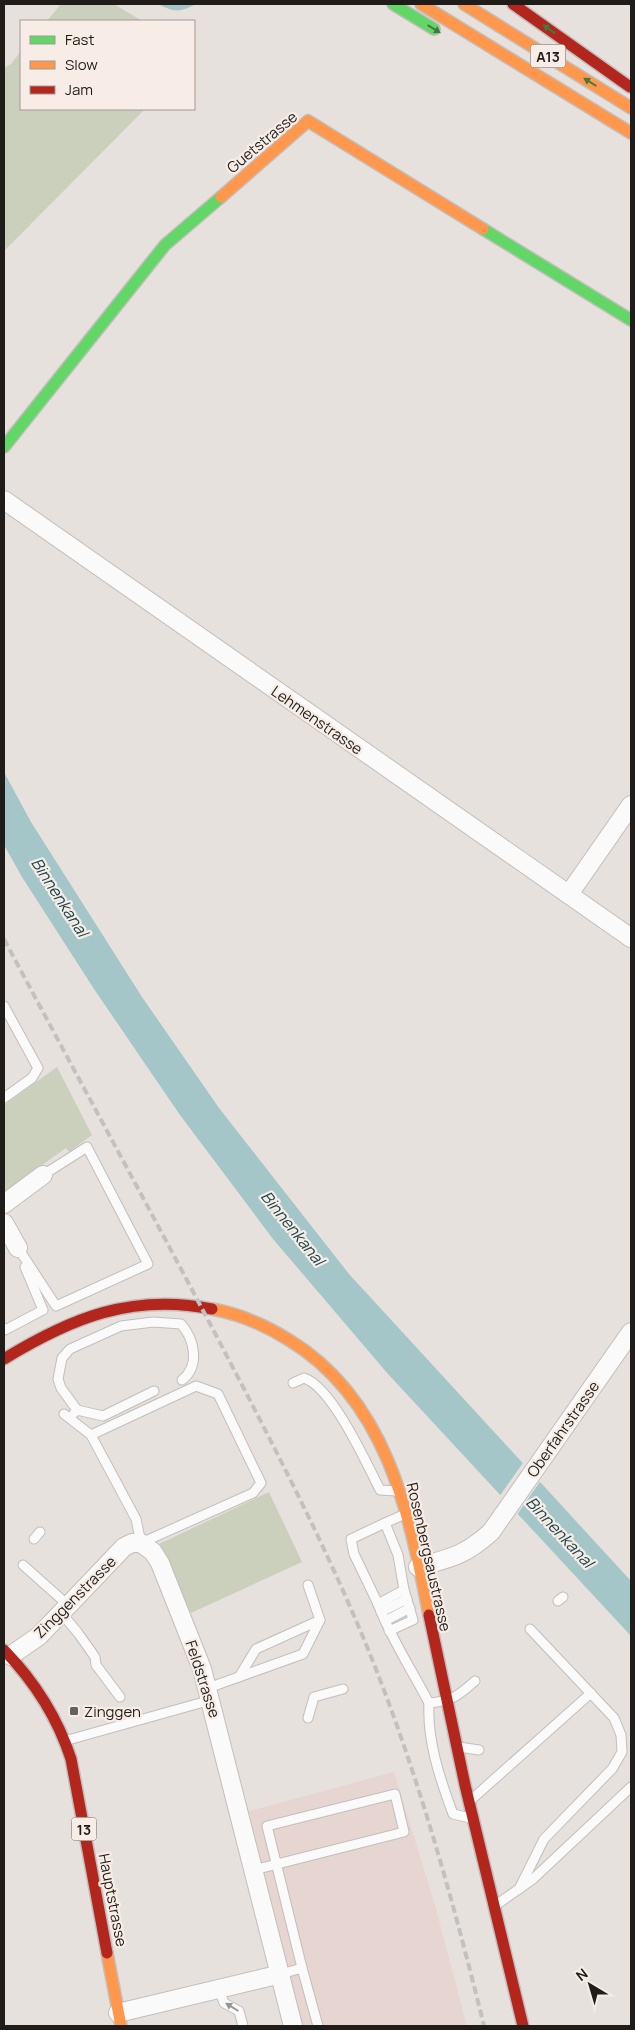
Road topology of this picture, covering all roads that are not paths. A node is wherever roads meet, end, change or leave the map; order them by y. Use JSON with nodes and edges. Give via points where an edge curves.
{"nodes":[{"id":1,"x":393,"y":4,"type":"edge"},
{"id":2,"x":421,"y":4,"type":"edge"},
{"id":3,"x":464,"y":4,"type":"edge"},
{"id":4,"x":513,"y":4,"type":"edge"},
{"id":5,"x":441,"y":33,"type":"dead end"},
{"id":6,"x":490,"y":59,"type":"dead end"},
{"id":7,"x":517,"y":64,"type":"junction"},
{"id":8,"x":631,"y":88,"type":"edge"},
{"id":9,"x":631,"y":108,"type":"edge"},
{"id":10,"x":631,"y":133,"type":"edge"},
{"id":11,"x":631,"y":320,"type":"edge"},
{"id":12,"x":4,"y":447,"type":"edge"},
{"id":13,"x":4,"y":500,"type":"edge"},
{"id":14,"x":631,"y":805,"type":"edge"},
{"id":15,"x":569,"y":894,"type":"junction"},
{"id":16,"x":631,"y":938,"type":"edge"},
{"id":17,"x":4,"y":1006,"type":"edge"},
{"id":18,"x":4,"y":1098,"type":"edge"},
{"id":19,"x":43,"y":1175,"type":"joint"},
{"id":20,"x":4,"y":1204,"type":"edge"},
{"id":21,"x":4,"y":1223,"type":"edge"},
{"id":22,"x":18,"y":1248,"type":"junction"},
{"id":23,"x":4,"y":1328,"type":"edge"},
{"id":24,"x":631,"y":1332,"type":"edge"},
{"id":25,"x":4,"y":1359,"type":"edge"},
{"id":26,"x":182,"y":1380,"type":"dead end"},
{"id":27,"x":293,"y":1383,"type":"dead end"},
{"id":28,"x":154,"y":1391,"type":"dead end"},
{"id":29,"x":77,"y":1410,"type":"junction"},
{"id":30,"x":90,"y":1435,"type":"junction"},
{"id":31,"x":399,"y":1491,"type":"junction"},
{"id":32,"x":406,"y":1514,"type":"junction"},
{"id":33,"x":385,"y":1523,"type":"junction"},
{"id":34,"x":141,"y":1542,"type":"junction"},
{"id":35,"x":23,"y":1565,"type":"dead end"},
{"id":36,"x":418,"y":1567,"type":"junction"},
{"id":37,"x":308,"y":1585,"type":"dead end"},
{"id":38,"x":404,"y":1590,"type":"junction"},
{"id":39,"x":408,"y":1604,"type":"junction"},
{"id":40,"x":379,"y":1608,"type":"junction"},
{"id":41,"x":65,"y":1610,"type":"junction"},
{"id":42,"x":320,"y":1620,"type":"junction"},
{"id":43,"x":385,"y":1621,"type":"junction"},
{"id":44,"x":530,"y":1629,"type":"dead end"},
{"id":45,"x":389,"y":1631,"type":"junction"},
{"id":46,"x":7,"y":1653,"type":"edge"},
{"id":47,"x":239,"y":1677,"type":"junction"},
{"id":48,"x":475,"y":1681,"type":"dead end"},
{"id":49,"x":343,"y":1689,"type":"dead end"},
{"id":50,"x":591,"y":1693,"type":"junction"},
{"id":51,"x":209,"y":1694,"type":"junction"},
{"id":52,"x":120,"y":1697,"type":"dead end"},
{"id":53,"x":446,"y":1702,"type":"junction"},
{"id":54,"x":429,"y":1703,"type":"junction"},
{"id":55,"x":308,"y":1718,"type":"dead end"},
{"id":56,"x":66,"y":1741,"type":"junction"},
{"id":57,"x":456,"y":1747,"type":"junction"},
{"id":58,"x":479,"y":1750,"type":"dead end"},
{"id":59,"x":631,"y":1787,"type":"edge"},
{"id":60,"x":469,"y":1802,"type":"junction"},
{"id":61,"x":473,"y":1819,"type":"junction"},
{"id":62,"x":277,"y":1864,"type":"junction"},
{"id":63,"x":254,"y":1870,"type":"junction"},
{"id":64,"x":519,"y":1889,"type":"junction"},
{"id":65,"x":494,"y":1906,"type":"junction"},
{"id":66,"x":302,"y":1968,"type":"junction"},
{"id":67,"x":281,"y":1974,"type":"junction"},
{"id":68,"x":220,"y":1989,"type":"junction"},
{"id":69,"x":119,"y":2020,"type":"edge"},
{"id":70,"x":243,"y":2026,"type":"edge"},
{"id":71,"x":293,"y":2026,"type":"edge"},
{"id":72,"x":318,"y":2026,"type":"edge"},
{"id":73,"x":523,"y":2026,"type":"edge"}],
"edges":[{"from":1,"to":5,"type":"main road","one_way":true},
{"from":2,"to":7,"type":"main road","number":"A13"},
{"from":9,"to":3,"type":"main road","number":"A13","one_way":true},
{"from":8,"to":4,"type":"main road","number":"A13","one_way":true},
{"from":6,"to":7,"type":"main road","number":"A13"},
{"from":7,"to":10,"type":"main road","number":"A13"},
{"from":11,"to":12,"type":"main road","name":"Guetstrasse","via":[[308,120],[165,245]]},
{"from":13,"to":15,"type":"street","name":"Lehmenstrasse"},
{"from":14,"to":15,"type":"street"},
{"from":15,"to":16,"type":"street","name":"Lehmenstrasse"},
{"from":17,"to":18,"type":"lane","via":[[38,1068],[32,1078]]},
{"from":19,"to":20,"type":"street"},
{"from":19,"to":22,"type":"lane","via":[[87,1147],[148,1264],[56,1306]]},
{"from":21,"to":22,"type":"street"},
{"from":22,"to":23,"type":"lane","via":[[43,1310]]},
{"from":24,"to":36,"type":"street","name":"Oberfahrstrasse","via":[[497,1524],[474,1547],[448,1560]]},
{"from":25,"to":31,"type":"main road","name":"Rosenbergsaustrasse","via":[[77,1320],[132,1305],[171,1303],[209,1307],[246,1317],[292,1339],[318,1358],[349,1392],[383,1447]]},
{"from":26,"to":29,"type":"lane","via":[[190,1374],[193,1344],[181,1324],[154,1322],[121,1326],[70,1349],[62,1358],[58,1379]]},
{"from":27,"to":31,"type":"lane","via":[[304,1378],[313,1381],[344,1419],[380,1490]]},
{"from":28,"to":29,"type":"lane","via":[[103,1416]]},
{"from":29,"to":30,"type":"lane","via":[[67,1417]]},
{"from":30,"to":34,"type":"lane","via":[[136,1519]]},
{"from":30,"to":34,"type":"lane","via":[[196,1386],[218,1394],[261,1483],[253,1493]]},
{"from":31,"to":32,"type":"main road","name":"Rosenbergsaustrasse"},
{"from":32,"to":33,"type":"lane"},
{"from":32,"to":36,"type":"main road","name":"Rosenbergsaustrasse"},
{"from":33,"to":38,"type":"lane","via":[[398,1555]]},
{"from":33,"to":40,"type":"lane","via":[[351,1539],[354,1554]]},
{"from":34,"to":41,"type":"street","name":"Zinggenstrasse","via":[[124,1547]]},
{"from":34,"to":51,"type":"street","name":"Feldstrasse","via":[[160,1563]]},
{"from":35,"to":41,"type":"lane"},
{"from":36,"to":53,"type":"main road","name":"Rosenbergsaustrasse"},
{"from":37,"to":42,"type":"lane"},
{"from":38,"to":39,"type":"lane"},
{"from":38,"to":40,"type":"lane"},
{"from":39,"to":40,"type":"lane"},
{"from":39,"to":43,"type":"lane"},
{"from":39,"to":45,"type":"lane","via":[[413,1620]]},
{"from":40,"to":43,"type":"lane"},
{"from":41,"to":46,"type":"street","name":"Zinggenstrasse","via":[[39,1636]]},
{"from":41,"to":52,"type":"lane","via":[[95,1657],[96,1665]]},
{"from":42,"to":47,"type":"lane","via":[[256,1649]]},
{"from":42,"to":47,"type":"lane","via":[[303,1654]]},
{"from":43,"to":45,"type":"lane"},
{"from":44,"to":50,"type":"lane"},
{"from":45,"to":54,"type":"lane"},
{"from":46,"to":56,"type":"main road","name":"Hauptstrasse","number":"13","via":[[44,1696]]},
{"from":47,"to":51,"type":"lane"},
{"from":48,"to":53,"type":"lane"},
{"from":49,"to":55,"type":"lane","via":[[314,1697]]},
{"from":50,"to":60,"type":"lane"},
{"from":50,"to":64,"type":"lane","via":[[614,1718],[622,1735],[622,1752],[612,1769],[544,1839]]},
{"from":51,"to":56,"type":"lane"},
{"from":51,"to":63,"type":"street","name":"Feldstrasse","via":[[227,1741]]},
{"from":53,"to":54,"type":"lane"},
{"from":53,"to":57,"type":"main road","name":"Rosenbergsaustrasse"},
{"from":54,"to":61,"type":"lane","via":[[428,1722],[441,1781],[453,1814]]},
{"from":56,"to":69,"type":"main road","name":"Hauptstrasse","number":"13"},
{"from":57,"to":58,"type":"lane"},
{"from":57,"to":60,"type":"main road","name":"Rosenbergsaustrasse"},
{"from":59,"to":64,"type":"lane"},
{"from":60,"to":61,"type":"main road","name":"Rosenbergsaustrasse"},
{"from":61,"to":65,"type":"main road","name":"Rosenbergsaustrasse"},
{"from":62,"to":62,"type":"lane","via":[[404,1832],[395,1794],[268,1826]]},
{"from":62,"to":63,"type":"lane"},
{"from":62,"to":66,"type":"lane"},
{"from":63,"to":67,"type":"street","name":"Feldstrasse"},
{"from":64,"to":65,"type":"lane"},
{"from":65,"to":73,"type":"main road","name":"Rosenbergsaustrasse"},
{"from":66,"to":67,"type":"lane"},
{"from":66,"to":72,"type":"lane"},
{"from":67,"to":68,"type":"street"},
{"from":67,"to":71,"type":"street","name":"Feldstrasse"},
{"from":68,"to":69,"type":"street"},
{"from":70,"to":68,"type":"lane","one_way":true,"via":[[239,2010],[224,2003]]}]}
